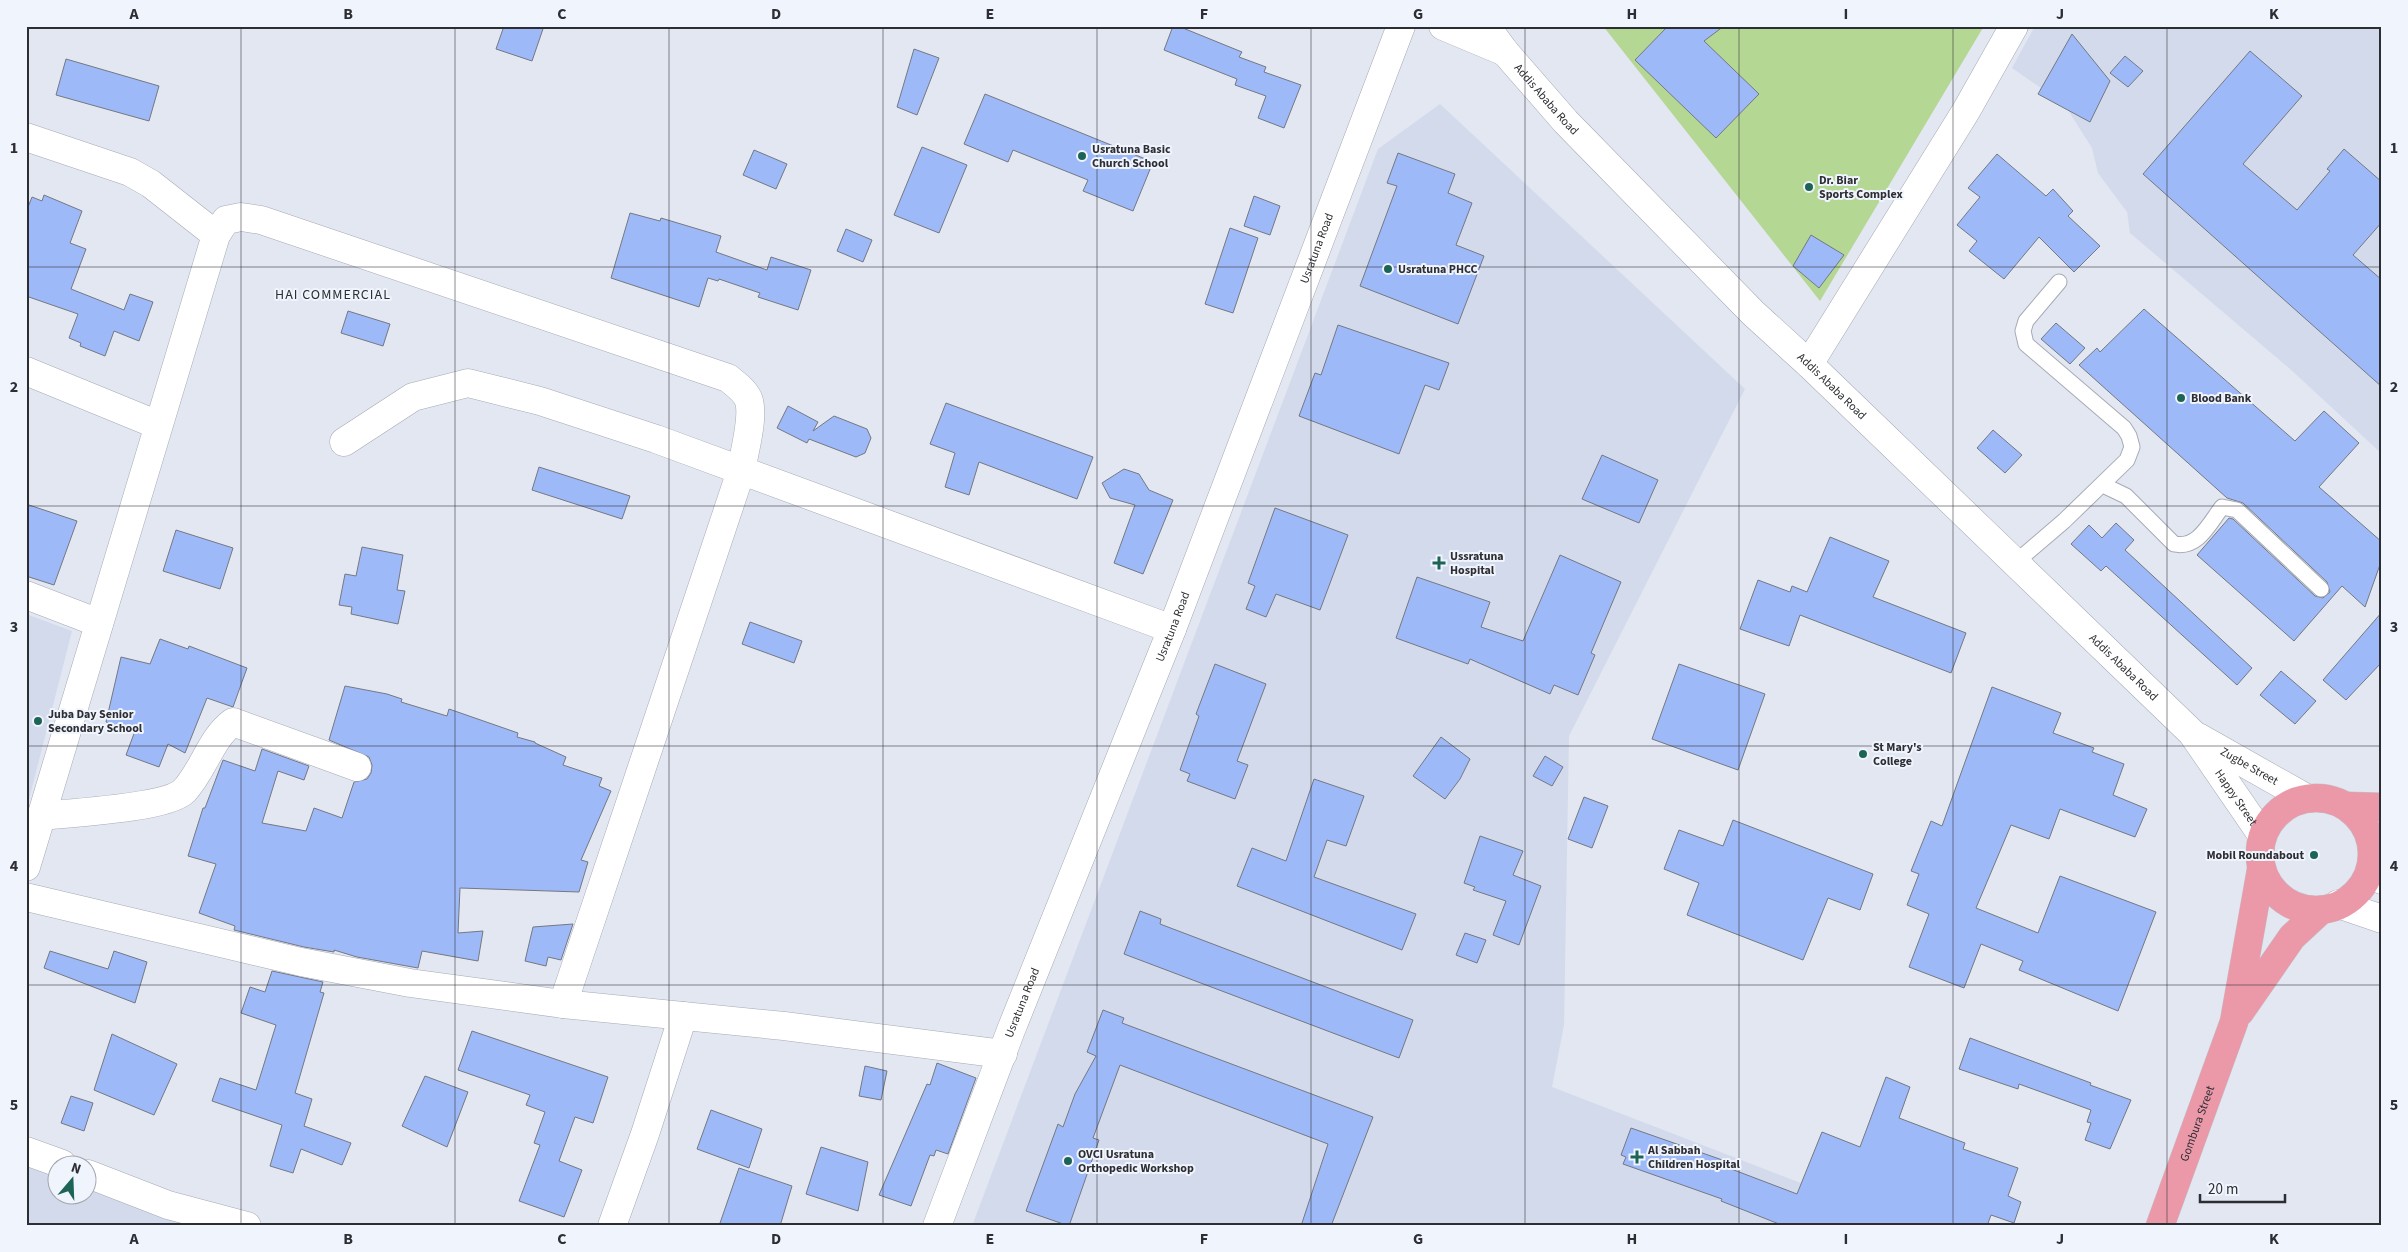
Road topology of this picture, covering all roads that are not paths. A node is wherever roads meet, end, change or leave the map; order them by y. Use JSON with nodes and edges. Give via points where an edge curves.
{"nodes":[{"id":1,"x":1401,"y":26,"type":"edge"},
{"id":2,"x":1443,"y":26,"type":"edge"},
{"id":3,"x":1486,"y":26,"type":"edge"},
{"id":4,"x":2014,"y":26,"type":"edge"},
{"id":5,"x":1505,"y":52,"type":"junction"},
{"id":6,"x":26,"y":137,"type":"edge"},
{"id":7,"x":216,"y":235,"type":"junction"},
{"id":8,"x":2059,"y":282,"type":"dead end"},
{"id":9,"x":1809,"y":364,"type":"junction"},
{"id":10,"x":26,"y":372,"type":"edge"},
{"id":11,"x":158,"y":425,"type":"junction"},
{"id":12,"x":344,"y":442,"type":"dead end"},
{"id":13,"x":741,"y":471,"type":"junction"},
{"id":14,"x":2103,"y":485,"type":"junction"},
{"id":15,"x":2015,"y":563,"type":"junction"},
{"id":16,"x":2321,"y":589,"type":"dead end"},
{"id":17,"x":26,"y":595,"type":"edge"},
{"id":18,"x":99,"y":623,"type":"junction"},
{"id":19,"x":1172,"y":629,"type":"junction"},
{"id":20,"x":2192,"y":733,"type":"junction"},
{"id":21,"x":357,"y":767,"type":"dead end"},
{"id":22,"x":2306,"y":798,"type":"junction"},
{"id":23,"x":2348,"y":806,"type":"junction"},
{"id":24,"x":2382,"y":806,"type":"edge"},
{"id":25,"x":41,"y":816,"type":"junction"},
{"id":26,"x":2262,"y":836,"type":"junction"},
{"id":27,"x":2377,"y":866,"type":"edge"},
{"id":28,"x":26,"y":867,"type":"edge"},
{"id":29,"x":2261,"y":870,"type":"junction"},
{"id":30,"x":26,"y":897,"type":"edge"},
{"id":31,"x":2329,"y":907,"type":"junction"},
{"id":32,"x":2382,"y":919,"type":"edge"},
{"id":33,"x":563,"y":1004,"type":"junction"},
{"id":34,"x":683,"y":1016,"type":"junction"},
{"id":35,"x":2234,"y":1022,"type":"junction"},
{"id":36,"x":1003,"y":1054,"type":"junction"},
{"id":37,"x":26,"y":1151,"type":"edge"},
{"id":38,"x":48,"y":1159,"type":"edge"},
{"id":39,"x":98,"y":1178,"type":"edge"},
{"id":40,"x":247,"y":1226,"type":"edge"},
{"id":41,"x":612,"y":1226,"type":"edge"},
{"id":42,"x":937,"y":1226,"type":"edge"},
{"id":43,"x":2160,"y":1226,"type":"edge"}],
"edges":[{"from":1,"to":19,"type":"street","name":"Usratuna Road"},
{"from":2,"to":5,"type":"street"},
{"from":3,"to":5,"type":"street","name":"Addis Ababa Road"},
{"from":4,"to":9,"type":"street","via":[[1966,111]]},
{"from":5,"to":9,"type":"street","name":"Addis Ababa Road","via":[[1578,135],[1753,313]]},
{"from":6,"to":7,"type":"street","via":[[130,172],[151,184]]},
{"from":7,"to":11,"type":"street"},
{"from":7,"to":13,"type":"street","via":[[226,220],[241,217],[261,220],[728,378],[749,400],[750,420]]},
{"from":8,"to":14,"type":"lane","via":[[2026,321],[2022,331],[2026,344],[2124,428],[2129,436],[2132,447],[2127,460]]},
{"from":9,"to":15,"type":"street","name":"Addis Ababa Road"},
{"from":10,"to":11,"type":"street"},
{"from":11,"to":18,"type":"street"},
{"from":12,"to":13,"type":"street","via":[[414,397],[468,383],[540,400]]},
{"from":13,"to":19,"type":"street"},
{"from":13,"to":33,"type":"street"},
{"from":14,"to":15,"type":"lane"},
{"from":14,"to":16,"type":"lane","via":[[2126,496],[2174,544],[2184,546],[2197,541],[2222,507],[2237,510]]},
{"from":15,"to":20,"type":"street","name":"Addis Ababa Road"},
{"from":17,"to":18,"type":"street"},
{"from":18,"to":25,"type":"street"},
{"from":19,"to":36,"type":"street","name":"Usratuna Road"},
{"from":20,"to":22,"type":"street","name":"Zugbe Street"},
{"from":20,"to":26,"type":"street","name":"Happy Street"},
{"from":21,"to":25,"type":"street","via":[[233,722],[211,748],[185,790],[174,798],[146,805]]},
{"from":22,"to":23,"type":"main road","via":[[2328,798]]},
{"from":22,"to":26,"type":"main road","via":[[2287,804],[2271,817]]},
{"from":23,"to":24,"type":"main road"},
{"from":23,"to":27,"type":"main road","via":[[2363,822]]},
{"from":25,"to":28,"type":"street"},
{"from":26,"to":29,"type":"main road"},
{"from":27,"to":31,"type":"main road","via":[[2353,897]]},
{"from":29,"to":31,"type":"main road","via":[[2270,887],[2283,900],[2300,908]]},
{"from":29,"to":35,"type":"main road","name":"Gombura Street"},
{"from":30,"to":33,"type":"street","via":[[301,962],[410,983]]},
{"from":31,"to":32,"type":"street"},
{"from":31,"to":35,"type":"main road","name":"Gombura Street","via":[[2292,937]]},
{"from":33,"to":34,"type":"street"},
{"from":34,"to":36,"type":"street"},
{"from":34,"to":41,"type":"street"},
{"from":35,"to":43,"type":"main road","name":"Gombura Street"},
{"from":36,"to":42,"type":"street","name":"Usratuna Road"},
{"from":37,"to":38,"type":"street"},
{"from":39,"to":40,"type":"street","via":[[168,1205]]}]}
